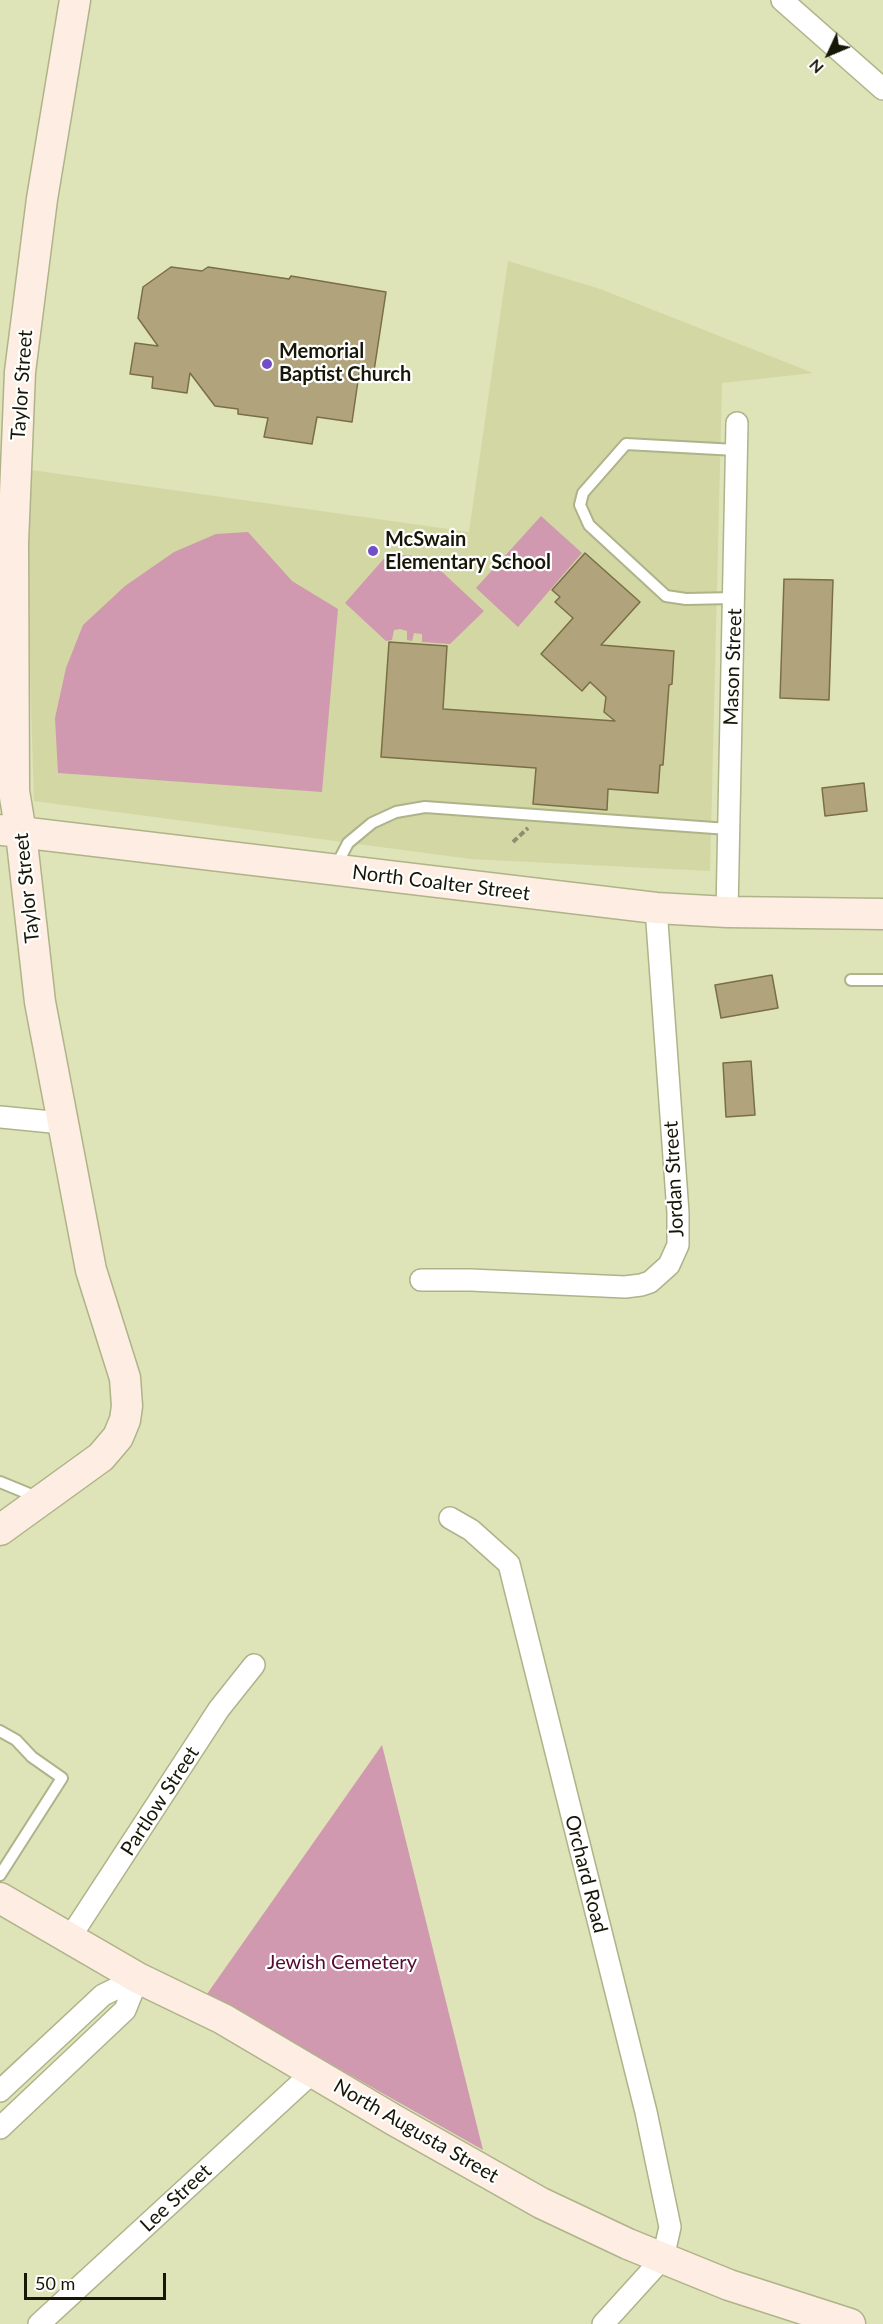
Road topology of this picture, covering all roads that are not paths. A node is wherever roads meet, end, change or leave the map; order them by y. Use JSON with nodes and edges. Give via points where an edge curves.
{"nodes":[{"id":1,"x":75,"y":0,"type":"edge"},
{"id":2,"x":782,"y":0,"type":"edge"},
{"id":3,"x":883,"y":89,"type":"edge"},
{"id":4,"x":737,"y":423,"type":"dead end"},
{"id":5,"x":736,"y":450,"type":"junction"},
{"id":6,"x":734,"y":598,"type":"junction"},
{"id":7,"x":6,"y":636,"type":"edge"},
{"id":8,"x":728,"y":829,"type":"junction"},
{"id":9,"x":11,"y":832,"type":"edge"},
{"id":10,"x":334,"y":870,"type":"junction"},
{"id":11,"x":656,"y":908,"type":"junction"},
{"id":12,"x":727,"y":912,"type":"junction"},
{"id":13,"x":883,"y":914,"type":"edge"},
{"id":14,"x":851,"y":980,"type":"dead end"},
{"id":15,"x":883,"y":980,"type":"edge"},
{"id":16,"x":0,"y":1117,"type":"edge"},
{"id":17,"x":62,"y":1123,"type":"junction"},
{"id":18,"x":421,"y":1280,"type":"dead end"},
{"id":19,"x":0,"y":1482,"type":"edge"},
{"id":20,"x":42,"y":1499,"type":"junction"},
{"id":21,"x":450,"y":1518,"type":"dead end"},
{"id":22,"x":0,"y":1530,"type":"edge"},
{"id":23,"x":254,"y":1665,"type":"dead end"},
{"id":24,"x":0,"y":1731,"type":"edge"},
{"id":25,"x":0,"y":1875,"type":"edge"},
{"id":26,"x":0,"y":1898,"type":"edge"},
{"id":27,"x":69,"y":1939,"type":"junction"},
{"id":28,"x":138,"y":1978,"type":"junction"},
{"id":29,"x":313,"y":2072,"type":"junction"},
{"id":30,"x":0,"y":2091,"type":"edge"},
{"id":31,"x":0,"y":2128,"type":"edge"},
{"id":32,"x":663,"y":2258,"type":"junction"},
{"id":33,"x":42,"y":2323,"type":"edge"},
{"id":34,"x":603,"y":2324,"type":"edge"},
{"id":35,"x":850,"y":2324,"type":"edge"}],
"edges":[{"from":1,"to":7,"type":"street","name":"Taylor Street","via":[[42,200],[20,372],[14,543]]},
{"from":2,"to":3,"type":"street"},
{"from":4,"to":5,"type":"street","name":"Mason Street"},
{"from":5,"to":6,"type":"street","name":"Mason Street"},
{"from":5,"to":6,"type":"lane","via":[[626,444],[583,493],[580,505],[589,525],[666,596]]},
{"from":6,"to":8,"type":"street","name":"Mason Street"},
{"from":7,"to":9,"type":"street","name":"Taylor Street","via":[[14,791]]},
{"from":8,"to":10,"type":"lane","via":[[425,807],[396,812],[364,828],[348,843]]},
{"from":8,"to":12,"type":"street","name":"Mason Street"},
{"from":9,"to":10,"type":"street","name":"North Coalter Street"},
{"from":9,"to":17,"type":"street","name":"Taylor Street","via":[[23,865],[40,1002]]},
{"from":10,"to":11,"type":"street","name":"North Coalter Street"},
{"from":11,"to":12,"type":"street","name":"North Coalter Street"},
{"from":11,"to":18,"type":"street","name":"Jordan Street","via":[[678,1213],[678,1245],[669,1265],[650,1282],[625,1287]]},
{"from":12,"to":13,"type":"street","name":"North Coalter Street"},
{"from":14,"to":15,"type":"lane"},
{"from":16,"to":17,"type":"street"},
{"from":17,"to":20,"type":"street","name":"Taylor Street","via":[[91,1270],[125,1378],[127,1406],[121,1431],[109,1449]]},
{"from":19,"to":20,"type":"lane"},
{"from":20,"to":22,"type":"street","name":"Taylor Street"},
{"from":21,"to":32,"type":"street","name":"Orchard Road","via":[[471,1530],[509,1564],[646,2112],[670,2227]]},
{"from":23,"to":27,"type":"street","name":"Partlow Street","via":[[219,1709]]},
{"from":24,"to":25,"type":"lane","via":[[62,1778]]},
{"from":26,"to":27,"type":"street","name":"North Augusta Street"},
{"from":27,"to":28,"type":"street","name":"North Augusta Street"},
{"from":28,"to":29,"type":"street","name":"North Augusta Street","via":[[223,2019]]},
{"from":28,"to":30,"type":"street","via":[[103,1995]]},
{"from":28,"to":31,"type":"street","via":[[125,2010]]},
{"from":29,"to":32,"type":"street","name":"North Augusta Street","via":[[541,2203]]},
{"from":29,"to":33,"type":"street","name":"Lee Street"},
{"from":32,"to":34,"type":"street"},
{"from":32,"to":35,"type":"street","name":"North Augusta Street","via":[[729,2285]]}]}
